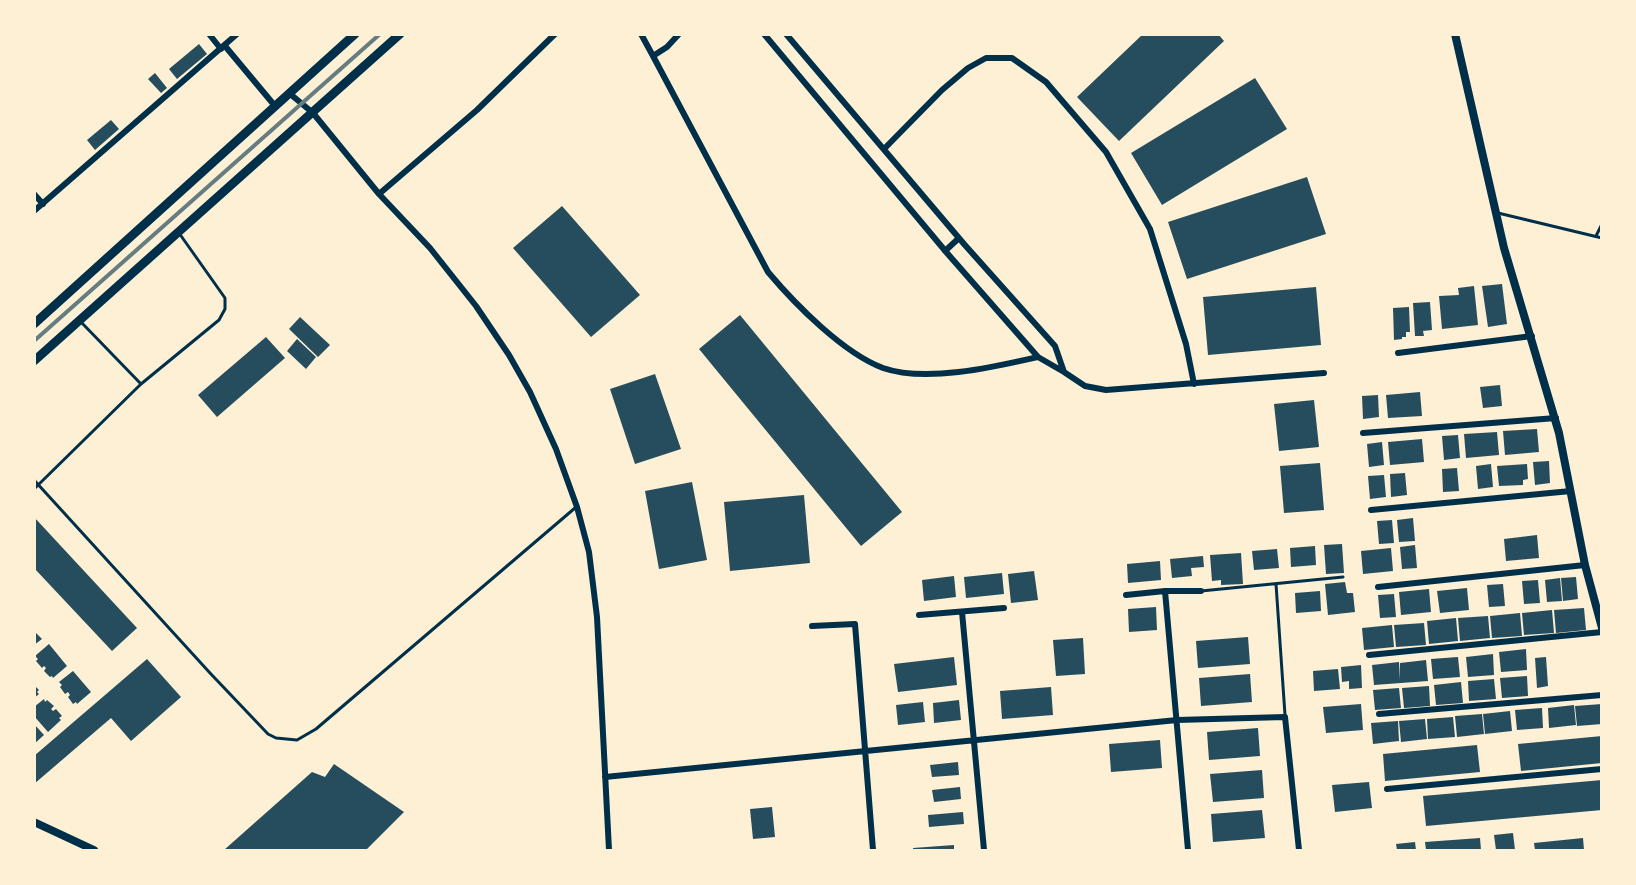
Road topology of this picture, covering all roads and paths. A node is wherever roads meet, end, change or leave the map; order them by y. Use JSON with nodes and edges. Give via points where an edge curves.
{"nodes":[{"id":1,"x":209,"y":34,"type":"edge"},
{"id":2,"x":237,"y":34,"type":"edge"},
{"id":3,"x":355,"y":34,"type":"edge"},
{"id":4,"x":400,"y":34,"type":"edge"},
{"id":5,"x":555,"y":34,"type":"edge"},
{"id":6,"x":640,"y":34,"type":"edge"},
{"id":7,"x":679,"y":34,"type":"edge"},
{"id":8,"x":764,"y":34,"type":"edge"},
{"id":9,"x":786,"y":34,"type":"edge"},
{"id":10,"x":1455,"y":34,"type":"edge"},
{"id":11,"x":223,"y":47,"type":"junction"},
{"id":12,"x":653,"y":56,"type":"junction"},
{"id":13,"x":289,"y":93,"type":"junction"},
{"id":14,"x":274,"y":106,"type":"junction"},
{"id":15,"x":313,"y":113,"type":"junction"},
{"id":16,"x":884,"y":149,"type":"junction"},
{"id":17,"x":34,"y":194,"type":"edge"},
{"id":18,"x":379,"y":194,"type":"junction"},
{"id":19,"x":43,"y":204,"type":"junction"},
{"id":20,"x":34,"y":211,"type":"edge"},
{"id":21,"x":1496,"y":212,"type":"junction"},
{"id":22,"x":1602,"y":224,"type":"edge"},
{"id":23,"x":178,"y":232,"type":"junction"},
{"id":24,"x":1596,"y":236,"type":"junction"},
{"id":25,"x":959,"y":238,"type":"junction"},
{"id":26,"x":1602,"y":238,"type":"edge"},
{"id":27,"x":945,"y":250,"type":"junction"},
{"id":28,"x":79,"y":321,"type":"junction"},
{"id":29,"x":34,"y":324,"type":"edge"},
{"id":30,"x":1532,"y":336,"type":"junction"},
{"id":31,"x":1398,"y":353,"type":"dead end"},
{"id":32,"x":1038,"y":357,"type":"junction"},
{"id":33,"x":34,"y":361,"type":"edge"},
{"id":34,"x":1064,"y":372,"type":"junction"},
{"id":35,"x":1324,"y":373,"type":"dead end"},
{"id":36,"x":141,"y":384,"type":"junction"},
{"id":37,"x":1194,"y":384,"type":"junction"},
{"id":38,"x":1556,"y":418,"type":"junction"},
{"id":39,"x":1363,"y":434,"type":"dead end"},
{"id":40,"x":34,"y":480,"type":"edge"},
{"id":41,"x":39,"y":485,"type":"junction"},
{"id":42,"x":34,"y":489,"type":"edge"},
{"id":43,"x":1571,"y":490,"type":"junction"},
{"id":44,"x":577,"y":507,"type":"junction"},
{"id":45,"x":1371,"y":510,"type":"dead end"},
{"id":46,"x":1586,"y":565,"type":"junction"},
{"id":47,"x":1343,"y":577,"type":"dead end"},
{"id":48,"x":1276,"y":584,"type":"junction"},
{"id":49,"x":1378,"y":587,"type":"dead end"},
{"id":50,"x":1165,"y":591,"type":"junction"},
{"id":51,"x":1202,"y":591,"type":"joint"},
{"id":52,"x":1126,"y":595,"type":"dead end"},
{"id":53,"x":1004,"y":608,"type":"dead end"},
{"id":54,"x":962,"y":612,"type":"junction"},
{"id":55,"x":918,"y":615,"type":"dead end"},
{"id":56,"x":812,"y":626,"type":"dead end"},
{"id":57,"x":1602,"y":628,"type":"edge"},
{"id":58,"x":1602,"y":632,"type":"edge"},
{"id":59,"x":1369,"y":656,"type":"dead end"},
{"id":60,"x":1602,"y":695,"type":"edge"},
{"id":61,"x":1379,"y":714,"type":"dead end"},
{"id":62,"x":1285,"y":717,"type":"junction"},
{"id":63,"x":1177,"y":720,"type":"junction"},
{"id":64,"x":974,"y":740,"type":"junction"},
{"id":65,"x":865,"y":751,"type":"junction"},
{"id":66,"x":1602,"y":769,"type":"edge"},
{"id":67,"x":605,"y":777,"type":"junction"},
{"id":68,"x":1387,"y":789,"type":"dead end"},
{"id":69,"x":34,"y":822,"type":"edge"},
{"id":70,"x":94,"y":850,"type":"edge"},
{"id":71,"x":609,"y":850,"type":"edge"},
{"id":72,"x":873,"y":850,"type":"edge"},
{"id":73,"x":984,"y":850,"type":"edge"},
{"id":74,"x":1188,"y":850,"type":"edge"},
{"id":75,"x":1299,"y":850,"type":"edge"}],
"edges":[{"from":1,"to":11,"type":"street"},
{"from":2,"to":11,"type":"street"},
{"from":3,"to":13,"type":"main road"},
{"from":4,"to":15,"type":"main road"},
{"from":5,"to":18,"type":"street","via":[[477,110]]},
{"from":6,"to":12,"type":"street"},
{"from":7,"to":12,"type":"street"},
{"from":8,"to":27,"type":"street"},
{"from":9,"to":16,"type":"street"},
{"from":10,"to":21,"type":"street"},
{"from":11,"to":14,"type":"street"},
{"from":11,"to":19,"type":"street"},
{"from":12,"to":32,"type":"street","via":[[768,272],[792,300],[845,346],[883,368],[911,373],[994,367]]},
{"from":13,"to":14,"type":"main road"},
{"from":13,"to":15,"type":"street"},
{"from":14,"to":29,"type":"main road"},
{"from":15,"to":18,"type":"street"},
{"from":15,"to":23,"type":"main road"},
{"from":16,"to":25,"type":"street"},
{"from":16,"to":37,"type":"street","via":[[942,90],[986,58],[1012,58],[1046,82],[1106,152],[1150,230],[1186,344]]},
{"from":17,"to":19,"type":"street"},
{"from":18,"to":44,"type":"street","via":[[430,248],[476,306],[508,355],[556,449]]},
{"from":19,"to":20,"type":"street"},
{"from":21,"to":24,"type":"lane"},
{"from":21,"to":30,"type":"street"},
{"from":22,"to":24,"type":"lane"},
{"from":23,"to":28,"type":"main road"},
{"from":23,"to":36,"type":"lane","via":[[225,298],[225,309],[219,320]]},
{"from":24,"to":26,"type":"lane"},
{"from":25,"to":27,"type":"street"},
{"from":25,"to":34,"type":"street","via":[[1055,346]]},
{"from":27,"to":32,"type":"street"},
{"from":28,"to":33,"type":"main road"},
{"from":28,"to":36,"type":"lane"},
{"from":30,"to":31,"type":"street"},
{"from":30,"to":38,"type":"street"},
{"from":32,"to":34,"type":"street"},
{"from":34,"to":37,"type":"street","via":[[1085,386],[1106,390]]},
{"from":35,"to":37,"type":"street"},
{"from":36,"to":41,"type":"lane"},
{"from":38,"to":39,"type":"street"},
{"from":38,"to":43,"type":"street"},
{"from":40,"to":41,"type":"lane"},
{"from":41,"to":42,"type":"lane"},
{"from":41,"to":44,"type":"lane","via":[[268,734],[297,740],[316,729]]},
{"from":43,"to":45,"type":"street"},
{"from":43,"to":46,"type":"street"},
{"from":44,"to":67,"type":"street","via":[[589,552],[597,617]]},
{"from":46,"to":49,"type":"street"},
{"from":46,"to":57,"type":"street"},
{"from":47,"to":48,"type":"lane"},
{"from":48,"to":51,"type":"lane"},
{"from":48,"to":62,"type":"lane"},
{"from":50,"to":51,"type":"street"},
{"from":50,"to":52,"type":"street"},
{"from":50,"to":63,"type":"street"},
{"from":53,"to":54,"type":"street"},
{"from":54,"to":55,"type":"street"},
{"from":54,"to":64,"type":"street"},
{"from":56,"to":65,"type":"street","via":[[855,624]]},
{"from":58,"to":59,"type":"street"},
{"from":60,"to":61,"type":"street"},
{"from":62,"to":63,"type":"street"},
{"from":62,"to":75,"type":"street"},
{"from":63,"to":64,"type":"street"},
{"from":63,"to":74,"type":"street"},
{"from":64,"to":65,"type":"street"},
{"from":64,"to":73,"type":"street"},
{"from":65,"to":67,"type":"street"},
{"from":65,"to":72,"type":"street"},
{"from":66,"to":68,"type":"street"},
{"from":67,"to":71,"type":"street"},
{"from":69,"to":70,"type":"street"}]}
